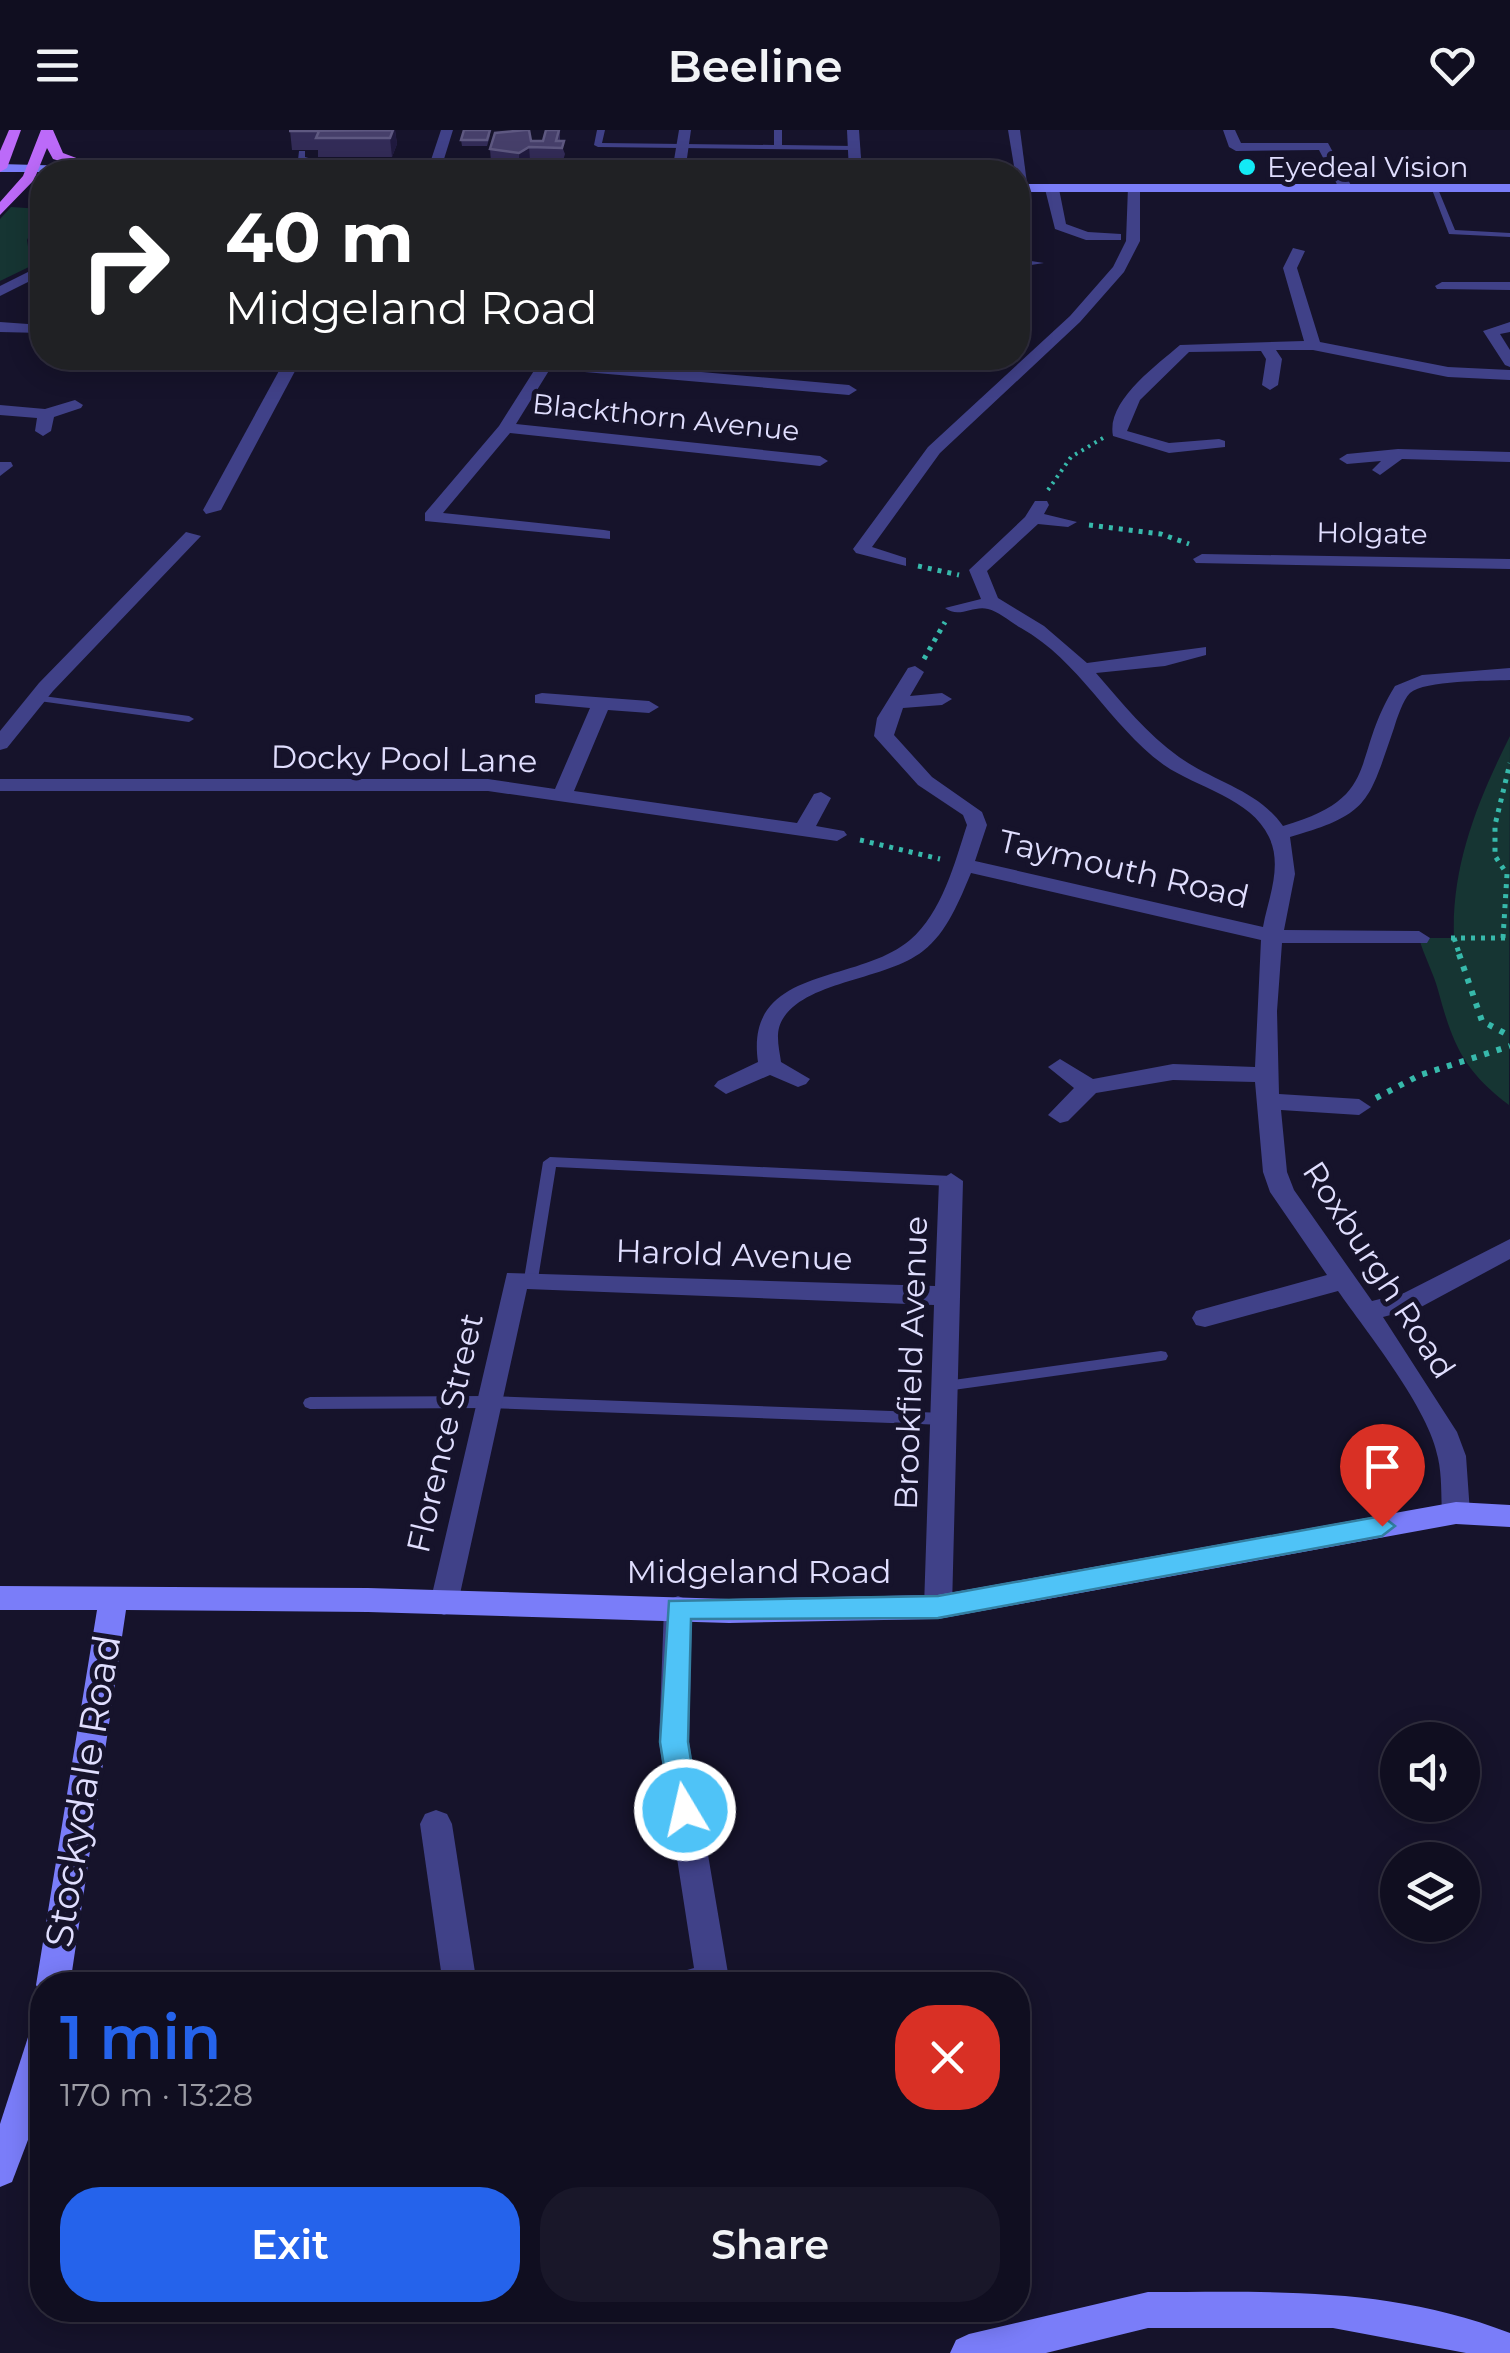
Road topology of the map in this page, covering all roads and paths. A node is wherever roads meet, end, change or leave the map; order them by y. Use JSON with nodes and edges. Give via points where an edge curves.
{"nodes":[{"id":1,"x":447,"y":130,"type":"edge"},
{"id":2,"x":600,"y":130,"type":"edge"},
{"id":3,"x":684,"y":130,"type":"edge"},
{"id":4,"x":778,"y":130,"type":"edge"},
{"id":5,"x":854,"y":130,"type":"edge"},
{"id":6,"x":1014,"y":130,"type":"edge"},
{"id":7,"x":1229,"y":130,"type":"edge"},
{"id":8,"x":14,"y":131,"type":"edge"},
{"id":9,"x":46,"y":133,"type":"edge"},
{"id":10,"x":0,"y":146,"type":"edge"},
{"id":11,"x":682,"y":147,"type":"junction"},
{"id":12,"x":778,"y":147,"type":"junction"},
{"id":13,"x":854,"y":148,"type":"junction"},
{"id":14,"x":302,"y":153,"type":"edge"},
{"id":15,"x":39,"y":160,"type":"edge"},
{"id":16,"x":71,"y":160,"type":"edge"},
{"id":17,"x":308,"y":160,"type":"edge"},
{"id":18,"x":437,"y":160,"type":"edge"},
{"id":19,"x":680,"y":160,"type":"edge"},
{"id":20,"x":855,"y":160,"type":"edge"},
{"id":21,"x":1017,"y":160,"type":"edge"},
{"id":22,"x":0,"y":168,"type":"edge"},
{"id":23,"x":30,"y":173,"type":"edge"},
{"id":24,"x":30,"y":174,"type":"edge"},
{"id":25,"x":0,"y":177,"type":"edge"},
{"id":26,"x":30,"y":179,"type":"edge"},
{"id":27,"x":1030,"y":188,"type":"edge"},
{"id":28,"x":1434,"y":188,"type":"junction"},
{"id":29,"x":1510,"y":188,"type":"edge"},
{"id":30,"x":1052,"y":189,"type":"junction"},
{"id":31,"x":1346,"y":189,"type":"junction"},
{"id":32,"x":1132,"y":190,"type":"junction"},
{"id":33,"x":0,"y":211,"type":"edge"},
{"id":34,"x":1510,"y":234,"type":"edge"},
{"id":35,"x":1116,"y":237,"type":"dead end"},
{"id":36,"x":1290,"y":256,"type":"dead end"},
{"id":37,"x":1037,"y":262,"type":"dead end"},
{"id":38,"x":1030,"y":263,"type":"edge"},
{"id":39,"x":1462,"y":269,"type":"dead end"},
{"id":40,"x":30,"y":276,"type":"edge"},
{"id":41,"x":1442,"y":286,"type":"dead end"},
{"id":42,"x":1472,"y":286,"type":"junction"},
{"id":43,"x":1510,"y":286,"type":"edge"},
{"id":44,"x":0,"y":292,"type":"edge"},
{"id":45,"x":1510,"y":326,"type":"edge"},
{"id":46,"x":0,"y":327,"type":"edge"},
{"id":47,"x":30,"y":328,"type":"edge"},
{"id":48,"x":1165,"y":338,"type":"dead end"},
{"id":49,"x":1313,"y":346,"type":"junction"},
{"id":50,"x":1185,"y":348,"type":"junction"},
{"id":51,"x":1268,"y":350,"type":"junction"},
{"id":52,"x":1030,"y":361,"type":"edge"},
{"id":53,"x":288,"y":370,"type":"edge"},
{"id":54,"x":541,"y":370,"type":"edge"},
{"id":55,"x":641,"y":370,"type":"edge"},
{"id":56,"x":1020,"y":370,"type":"edge"},
{"id":57,"x":1508,"y":376,"type":"edge"},
{"id":58,"x":1270,"y":385,"type":"dead end"},
{"id":59,"x":849,"y":390,"type":"dead end"},
{"id":60,"x":75,"y":404,"type":"dead end"},
{"id":61,"x":0,"y":410,"type":"edge"},
{"id":62,"x":506,"y":428,"type":"junction"},
{"id":63,"x":1119,"y":433,"type":"junction"},
{"id":64,"x":1219,"y":444,"type":"dead end"},
{"id":65,"x":1194,"y":452,"type":"junction"},
{"id":66,"x":1398,"y":454,"type":"junction"},
{"id":67,"x":1510,"y":457,"type":"edge"},
{"id":68,"x":1347,"y":459,"type":"dead end"},
{"id":69,"x":820,"y":461,"type":"dead end"},
{"id":70,"x":1219,"y":463,"type":"dead end"},
{"id":71,"x":1380,"y":470,"type":"dead end"},
{"id":72,"x":212,"y":510,"type":"dead end"},
{"id":73,"x":1038,"y":511,"type":"junction"},
{"id":74,"x":1068,"y":522,"type":"joint"},
{"id":75,"x":604,"y":535,"type":"dead end"},
{"id":76,"x":192,"y":536,"type":"dead end"},
{"id":77,"x":1202,"y":559,"type":"joint"},
{"id":78,"x":900,"y":562,"type":"joint"},
{"id":79,"x":1510,"y":564,"type":"edge"},
{"id":80,"x":980,"y":580,"type":"junction"},
{"id":81,"x":990,"y":603,"type":"junction"},
{"id":82,"x":954,"y":608,"type":"joint"},
{"id":83,"x":1199,"y":652,"type":"dead end"},
{"id":84,"x":1165,"y":660,"type":"junction"},
{"id":85,"x":1085,"y":669,"type":"junction"},
{"id":86,"x":915,"y":672,"type":"joint"},
{"id":87,"x":1190,"y":672,"type":"dead end"},
{"id":88,"x":1506,"y":682,"type":"edge"},
{"id":89,"x":36,"y":698,"type":"junction"},
{"id":90,"x":542,"y":699,"type":"dead end"},
{"id":91,"x":942,"y":699,"type":"dead end"},
{"id":92,"x":896,"y":702,"type":"junction"},
{"id":93,"x":601,"y":704,"type":"junction"},
{"id":94,"x":649,"y":707,"type":"dead end"},
{"id":95,"x":189,"y":719,"type":"dead end"},
{"id":96,"x":0,"y":744,"type":"edge"},
{"id":97,"x":1510,"y":763,"type":"edge"},
{"id":98,"x":0,"y":786,"type":"edge"},
{"id":99,"x":564,"y":794,"type":"junction"},
{"id":100,"x":820,"y":798,"type":"dead end"},
{"id":101,"x":804,"y":827,"type":"junction"},
{"id":102,"x":1278,"y":834,"type":"junction"},
{"id":103,"x":838,"y":835,"type":"joint"},
{"id":104,"x":961,"y":864,"type":"junction"},
{"id":105,"x":1272,"y":936,"type":"junction"},
{"id":106,"x":1419,"y":938,"type":"joint"},
{"id":107,"x":1454,"y":938,"type":"junction"},
{"id":108,"x":1506,"y":938,"type":"edge"},
{"id":109,"x":1510,"y":1036,"type":"edge"},
{"id":110,"x":1510,"y":1046,"type":"edge"},
{"id":111,"x":770,"y":1066,"type":"junction"},
{"id":112,"x":1060,"y":1068,"type":"dead end"},
{"id":113,"x":1265,"y":1075,"type":"junction"},
{"id":114,"x":798,"y":1079,"type":"dead end"},
{"id":115,"x":726,"y":1086,"type":"dead end"},
{"id":116,"x":1089,"y":1087,"type":"junction"},
{"id":117,"x":1267,"y":1100,"type":"junction"},
{"id":118,"x":1359,"y":1107,"type":"joint"},
{"id":119,"x":1060,"y":1115,"type":"dead end"},
{"id":120,"x":950,"y":1180,"type":"joint"},
{"id":121,"x":1510,"y":1248,"type":"edge"},
{"id":122,"x":523,"y":1279,"type":"junction"},
{"id":123,"x":1343,"y":1280,"type":"junction"},
{"id":124,"x":949,"y":1296,"type":"junction"},
{"id":125,"x":1365,"y":1312,"type":"junction"},
{"id":126,"x":1205,"y":1318,"type":"dead end"},
{"id":127,"x":1161,"y":1356,"type":"dead end"},
{"id":128,"x":946,"y":1386,"type":"junction"},
{"id":129,"x":487,"y":1402,"type":"junction"},
{"id":130,"x":310,"y":1403,"type":"dead end"},
{"id":131,"x":945,"y":1419,"type":"junction"},
{"id":132,"x":1456,"y":1513,"type":"junction"},
{"id":133,"x":1510,"y":1516,"type":"edge"},
{"id":134,"x":0,"y":1598,"type":"edge"},
{"id":135,"x":113,"y":1598,"type":"junction"},
{"id":136,"x":444,"y":1602,"type":"junction"},
{"id":137,"x":938,"y":1607,"type":"junction"},
{"id":138,"x":678,"y":1608,"type":"junction"},
{"id":139,"x":436,"y":1824,"type":"dead end"},
{"id":140,"x":55,"y":1972,"type":"edge"},
{"id":141,"x":458,"y":1972,"type":"edge"},
{"id":142,"x":703,"y":1972,"type":"edge"},
{"id":143,"x":30,"y":2089,"type":"edge"},
{"id":144,"x":0,"y":2170,"type":"edge"},
{"id":145,"x":1510,"y":2352,"type":"edge"},
{"id":146,"x":969,"y":2353,"type":"edge"}],
"edges":[{"from":1,"to":18,"type":"street"},
{"from":2,"to":11,"type":"lane","via":[[598,145]]},
{"from":3,"to":11,"type":"street"},
{"from":4,"to":12,"type":"lane"},
{"from":5,"to":13,"type":"street"},
{"from":6,"to":21,"type":"street"},
{"from":7,"to":31,"type":"street","via":[[1236,147],[1323,146]]},
{"from":8,"to":10,"type":"main road"},
{"from":8,"to":22,"type":"main road"},
{"from":9,"to":15,"type":"main road"},
{"from":9,"to":16,"type":"main road","via":[[58,156]]},
{"from":11,"to":12,"type":"lane"},
{"from":11,"to":19,"type":"street"},
{"from":12,"to":13,"type":"lane"},
{"from":13,"to":20,"type":"street"},
{"from":14,"to":17,"type":"lane"},
{"from":22,"to":23,"type":"street"},
{"from":24,"to":25,"type":"street"},
{"from":26,"to":33,"type":"main road"},
{"from":27,"to":30,"type":"street"},
{"from":28,"to":29,"type":"street"},
{"from":28,"to":31,"type":"street"},
{"from":28,"to":34,"type":"lane","via":[[1452,232]]},
{"from":30,"to":32,"type":"street"},
{"from":30,"to":35,"type":"street","via":[[1060,226]]},
{"from":31,"to":32,"type":"street"},
{"from":32,"to":52,"type":"street","via":[[1133,241],[1118,269]]},
{"from":36,"to":49,"type":"street"},
{"from":37,"to":38,"type":"street"},
{"from":39,"to":42,"type":"street"},
{"from":40,"to":44,"type":"street"},
{"from":41,"to":42,"type":"street"},
{"from":42,"to":43,"type":"street"},
{"from":45,"to":57,"type":"street","via":[[1491,331]]},
{"from":46,"to":47,"type":"street"},
{"from":48,"to":50,"type":"street"},
{"from":49,"to":51,"type":"street"},
{"from":49,"to":57,"type":"street","via":[[1448,372]]},
{"from":50,"to":51,"type":"street"},
{"from":50,"to":63,"type":"street","via":[[1138,394]]},
{"from":51,"to":58,"type":"street","via":[[1274,360]]},
{"from":53,"to":72,"type":"street"},
{"from":54,"to":62,"type":"street"},
{"from":55,"to":59,"type":"street"},
{"from":56,"to":78,"type":"street","via":[[934,450],[862,549]]},
{"from":60,"to":61,"type":"street","via":[[44,422]]},
{"from":62,"to":69,"type":"street","name":"Blackthorn Avenue"},
{"from":62,"to":75,"type":"street","via":[[431,517]]},
{"from":63,"to":65,"type":"street"},
{"from":63,"to":73,"type":"path","via":[[1070,457]]},
{"from":64,"to":65,"type":"street"},
{"from":65,"to":70,"type":"street"},
{"from":66,"to":67,"type":"street"},
{"from":66,"to":68,"type":"street"},
{"from":66,"to":71,"type":"street"},
{"from":73,"to":74,"type":"street"},
{"from":73,"to":80,"type":"street","via":[[978,570]]},
{"from":74,"to":77,"type":"path","via":[[1160,534],[1198,548]]},
{"from":76,"to":89,"type":"street"},
{"from":77,"to":79,"type":"street","name":"Holgate","via":[[1229,549]]},
{"from":78,"to":80,"type":"path"},
{"from":80,"to":81,"type":"street"},
{"from":81,"to":82,"type":"street"},
{"from":81,"to":85,"type":"street","via":[[1040,631]]},
{"from":82,"to":86,"type":"path"},
{"from":83,"to":84,"type":"street"},
{"from":84,"to":85,"type":"street"},
{"from":84,"to":87,"type":"street"},
{"from":85,"to":102,"type":"street","via":[[1137,734],[1174,764],[1251,804]]},
{"from":86,"to":92,"type":"street"},
{"from":88,"to":102,"type":"street","via":[[1481,676],[1422,681],[1402,690],[1355,805],[1325,823]]},
{"from":89,"to":95,"type":"lane"},
{"from":89,"to":96,"type":"street"},
{"from":90,"to":93,"type":"street"},
{"from":91,"to":92,"type":"street"},
{"from":92,"to":104,"type":"street","via":[[884,736],[924,781],[976,818]]},
{"from":93,"to":94,"type":"street"},
{"from":93,"to":99,"type":"street"},
{"from":97,"to":108,"type":"path","via":[[1495,856],[1508,874]]},
{"from":98,"to":99,"type":"street","name":"Docky Pool Lane","via":[[488,785]]},
{"from":99,"to":101,"type":"street","name":"Docky Pool Lane"},
{"from":100,"to":101,"type":"street"},
{"from":101,"to":103,"type":"street","name":"Docky Pool Lane"},
{"from":102,"to":105,"type":"street","name":"Roxburgh Road","via":[[1286,865]]},
{"from":103,"to":104,"type":"path"},
{"from":104,"to":105,"type":"street","name":"Taymouth Road"},
{"from":104,"to":111,"type":"street","via":[[931,928],[903,956],[789,1000],[766,1029]]},
{"from":105,"to":106,"type":"street","name":"Taymouth Road"},
{"from":105,"to":113,"type":"street","name":"Roxburgh Road"},
{"from":106,"to":107,"type":"path"},
{"from":107,"to":108,"type":"path"},
{"from":107,"to":109,"type":"path","via":[[1482,1021]]},
{"from":110,"to":118,"type":"path","via":[[1420,1076]]},
{"from":111,"to":114,"type":"street"},
{"from":111,"to":115,"type":"street"},
{"from":112,"to":116,"type":"street"},
{"from":113,"to":116,"type":"street","via":[[1188,1071]]},
{"from":113,"to":117,"type":"street","name":"Roxburgh Road"},
{"from":116,"to":119,"type":"street"},
{"from":117,"to":118,"type":"street"},
{"from":117,"to":123,"type":"street","name":"Roxburgh Road","via":[[1282,1192]]},
{"from":120,"to":122,"type":"lane","via":[[550,1162]]},
{"from":120,"to":124,"type":"street","name":"Brookfield Avenue"},
{"from":121,"to":125,"type":"street","via":[[1412,1300]]},
{"from":122,"to":124,"type":"street","name":"Harold Avenue"},
{"from":122,"to":129,"type":"street","name":"Florence Street"},
{"from":123,"to":125,"type":"street","name":"Roxburgh Road"},
{"from":123,"to":126,"type":"street"},
{"from":124,"to":128,"type":"street","name":"Brookfield Avenue"},
{"from":125,"to":132,"type":"street","name":"Roxburgh Road","via":[[1443,1432],[1452,1456]]},
{"from":127,"to":128,"type":"lane"},
{"from":128,"to":131,"type":"street","name":"Brookfield Avenue"},
{"from":129,"to":130,"type":"lane"},
{"from":129,"to":131,"type":"lane"},
{"from":129,"to":136,"type":"street","name":"Florence Street"},
{"from":131,"to":137,"type":"street","name":"Brookfield Avenue"},
{"from":132,"to":133,"type":"street","name":"Midgeland Road"},
{"from":132,"to":137,"type":"street","name":"Midgeland Road"},
{"from":134,"to":135,"type":"street","name":"Midgeland Road"},
{"from":135,"to":136,"type":"street","name":"Midgeland Road"},
{"from":135,"to":140,"type":"street","name":"Stockydale Road"},
{"from":136,"to":138,"type":"street","name":"Midgeland Road"},
{"from":137,"to":138,"type":"street","name":"Midgeland Road"},
{"from":138,"to":142,"type":"street","via":[[674,1742]]},
{"from":139,"to":141,"type":"street"},
{"from":143,"to":144,"type":"street"},
{"from":145,"to":146,"type":"street","via":[[1456,2331],[1333,2310],[1148,2310]]}]}
